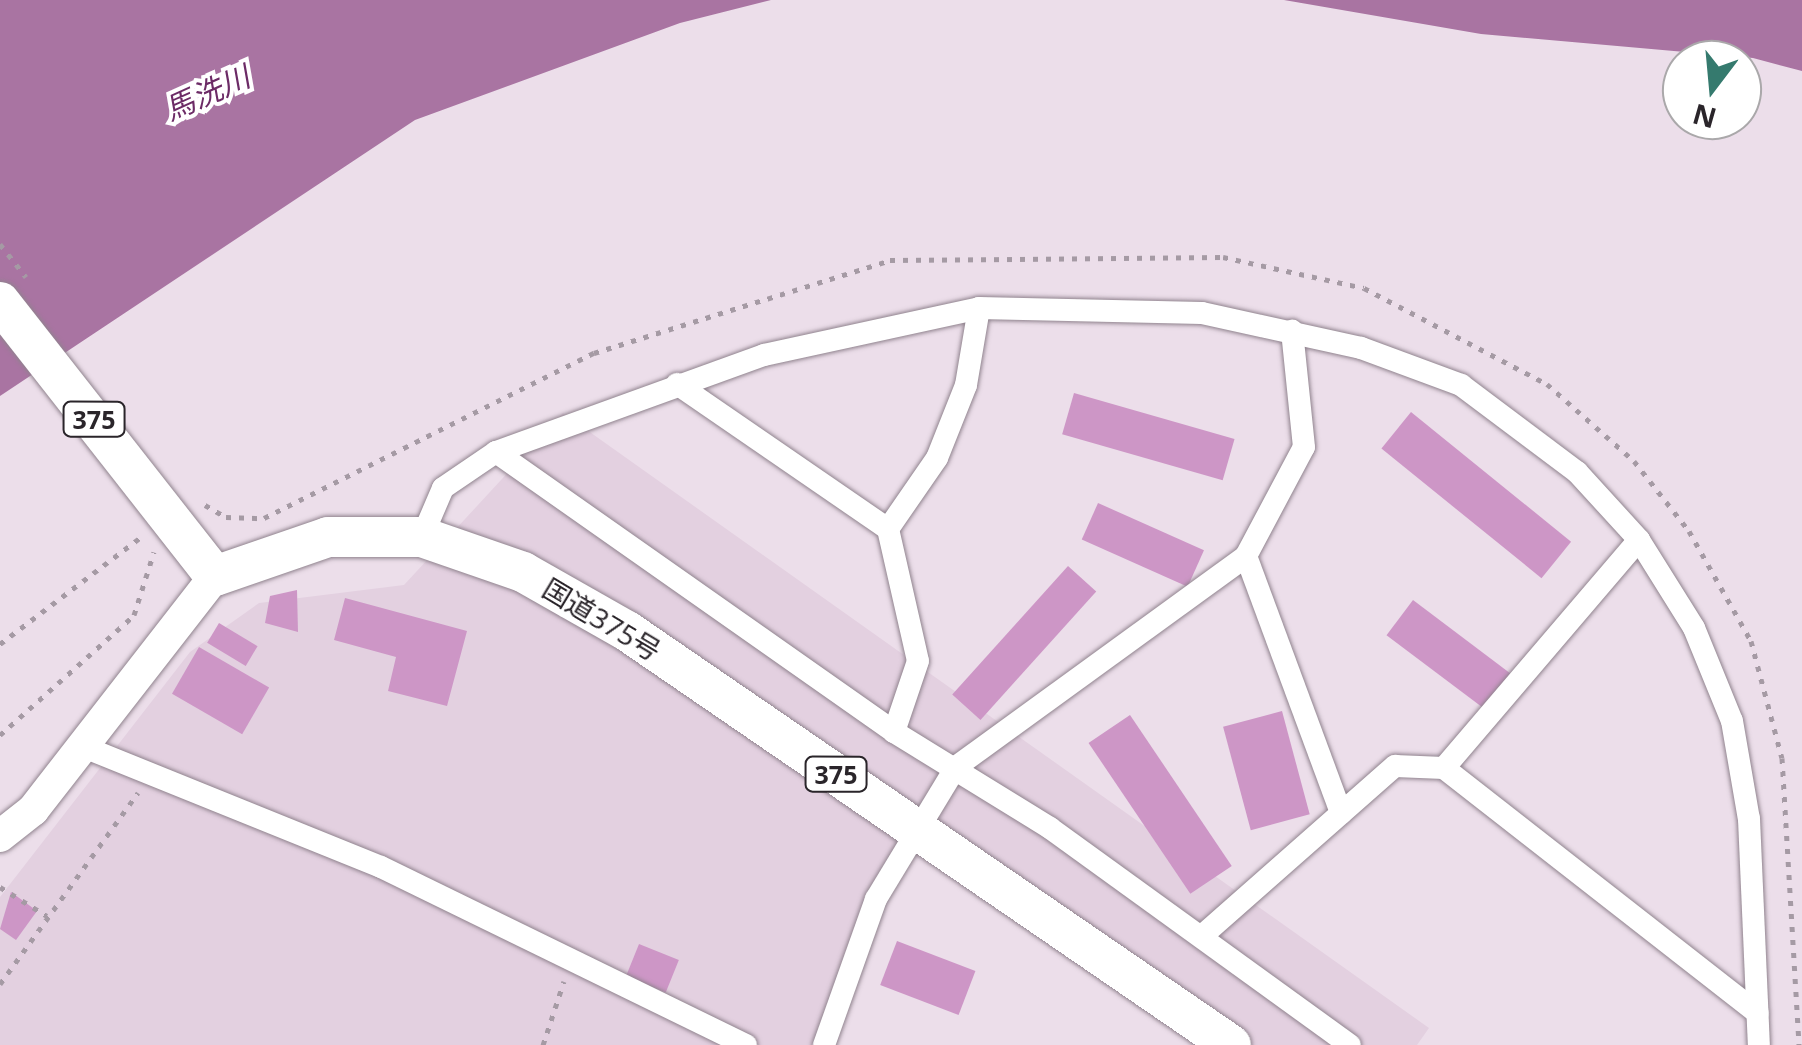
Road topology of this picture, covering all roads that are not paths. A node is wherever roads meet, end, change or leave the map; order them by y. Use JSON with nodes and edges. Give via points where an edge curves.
{"nodes":[{"id":1,"x":0,"y":302,"type":"edge"},
{"id":2,"x":979,"y":308,"type":"junction"},
{"id":3,"x":1292,"y":331,"type":"junction"},
{"id":4,"x":677,"y":384,"type":"junction"},
{"id":5,"x":496,"y":452,"type":"junction"},
{"id":6,"x":888,"y":530,"type":"junction"},
{"id":7,"x":422,"y":537,"type":"junction"},
{"id":8,"x":1640,"y":540,"type":"junction"},
{"id":9,"x":1246,"y":556,"type":"junction"},
{"id":10,"x":215,"y":576,"type":"junction"},
{"id":11,"x":894,"y":732,"type":"junction"},
{"id":12,"x":84,"y":747,"type":"junction"},
{"id":13,"x":956,"y":767,"type":"junction"},
{"id":14,"x":1444,"y":768,"type":"junction"},
{"id":15,"x":1341,"y":814,"type":"junction"},
{"id":16,"x":918,"y":830,"type":"junction"},
{"id":17,"x":0,"y":836,"type":"edge"},
{"id":18,"x":1202,"y":935,"type":"junction"},
{"id":19,"x":1758,"y":1014,"type":"junction"},
{"id":20,"x":746,"y":1045,"type":"edge"},
{"id":21,"x":824,"y":1045,"type":"edge"},
{"id":22,"x":1231,"y":1045,"type":"edge"},
{"id":23,"x":1350,"y":1045,"type":"edge"},
{"id":24,"x":1759,"y":1045,"type":"edge"}],
"edges":[{"from":1,"to":10,"type":"highway","number":"375","via":[[194,519]]},
{"from":2,"to":3,"type":"street","via":[[1202,313]]},
{"from":2,"to":4,"type":"street","via":[[880,324]]},
{"from":2,"to":6,"type":"street","via":[[966,385],[937,458]]},
{"from":3,"to":8,"type":"street","via":[[1461,385],[1577,472]]},
{"from":3,"to":9,"type":"street","via":[[1304,447]]},
{"from":4,"to":5,"type":"street"},
{"from":4,"to":6,"type":"street"},
{"from":5,"to":7,"type":"street","via":[[443,488]]},
{"from":5,"to":11,"type":"street"},
{"from":6,"to":11,"type":"street","via":[[918,661]]},
{"from":7,"to":10,"type":"highway","name":"国道375号","number":"375","via":[[328,537]]},
{"from":7,"to":16,"type":"highway","name":"国道375号","number":"375","via":[[523,572],[627,631]]},
{"from":8,"to":14,"type":"street"},
{"from":8,"to":19,"type":"street","via":[[1694,628],[1732,721],[1748,819]]},
{"from":9,"to":13,"type":"street"},
{"from":9,"to":15,"type":"street"},
{"from":10,"to":12,"type":"street"},
{"from":11,"to":13,"type":"street"},
{"from":12,"to":17,"type":"street"},
{"from":12,"to":20,"type":"street","via":[[382,868],[569,965]]},
{"from":13,"to":16,"type":"street"},
{"from":13,"to":18,"type":"street"},
{"from":14,"to":15,"type":"street","via":[[1395,766]]},
{"from":14,"to":19,"type":"street"},
{"from":15,"to":18,"type":"street"},
{"from":16,"to":21,"type":"street","via":[[876,899]]},
{"from":16,"to":22,"type":"highway","name":"国道375号","number":"375"},
{"from":18,"to":23,"type":"street"},
{"from":19,"to":24,"type":"street"}]}
